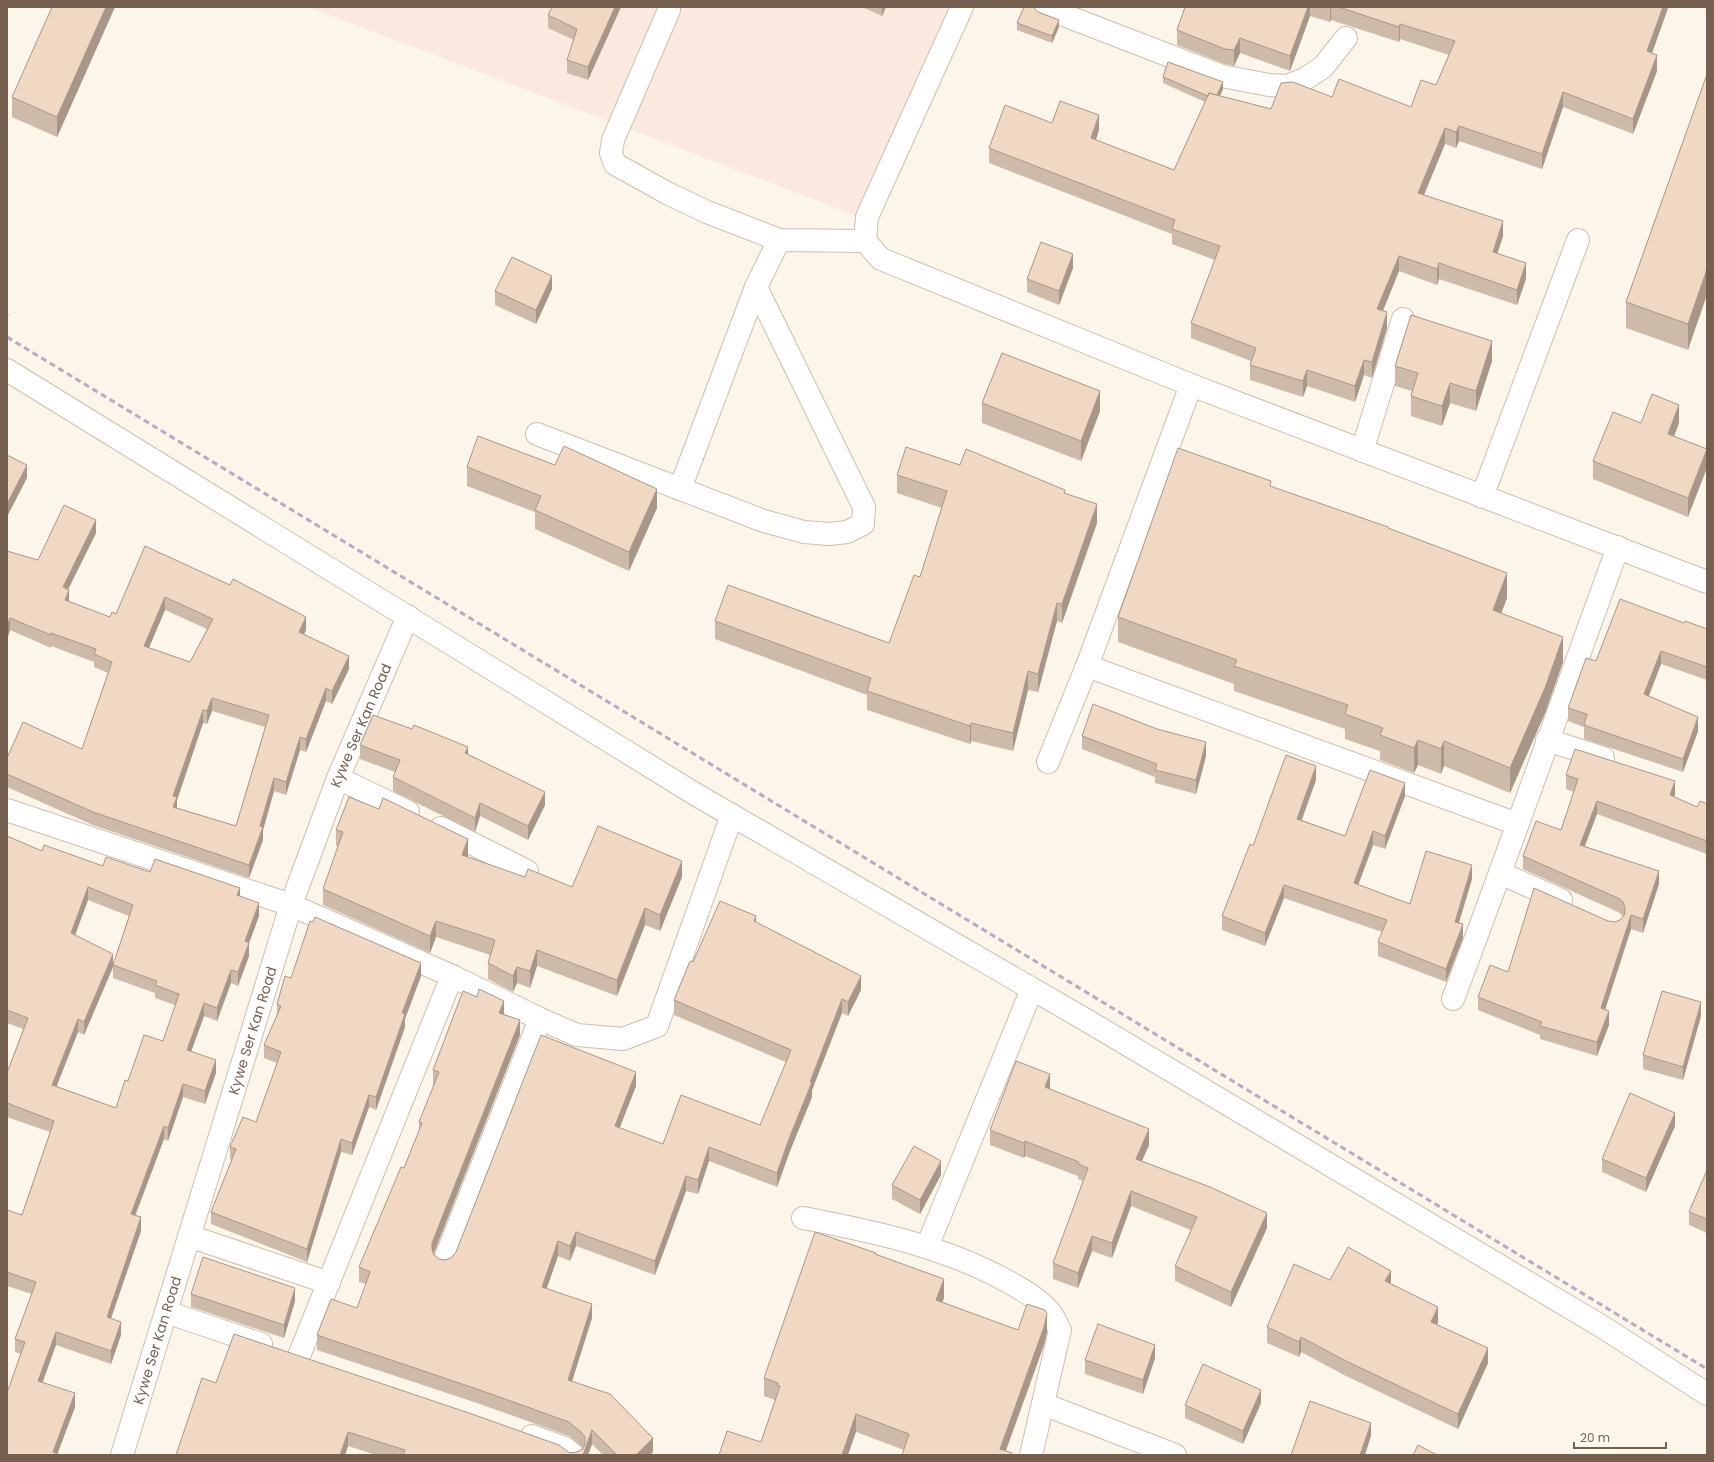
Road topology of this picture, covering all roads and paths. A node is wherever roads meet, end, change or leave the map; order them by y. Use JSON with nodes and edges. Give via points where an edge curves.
{"nodes":[{"id":1,"x":962,"y":7,"type":"edge"},
{"id":2,"x":1043,"y":7,"type":"edge"},
{"id":3,"x":669,"y":10,"type":"dead end"},
{"id":4,"x":1346,"y":38,"type":"dead end"},
{"id":5,"x":778,"y":240,"type":"junction"},
{"id":6,"x":1578,"y":240,"type":"dead end"},
{"id":7,"x":865,"y":241,"type":"junction"},
{"id":8,"x":756,"y":287,"type":"junction"},
{"id":9,"x":1403,"y":319,"type":"dead end"},
{"id":10,"x":7,"y":370,"type":"edge"},
{"id":11,"x":1191,"y":385,"type":"junction"},
{"id":12,"x":537,"y":434,"type":"dead end"},
{"id":13,"x":1362,"y":451,"type":"junction"},
{"id":14,"x":680,"y":488,"type":"junction"},
{"id":15,"x":1482,"y":497,"type":"junction"},
{"id":16,"x":1618,"y":547,"type":"junction"},
{"id":17,"x":1707,"y":582,"type":"edge"},
{"id":18,"x":408,"y":616,"type":"junction"},
{"id":19,"x":1087,"y":666,"type":"junction"},
{"id":20,"x":1548,"y":740,"type":"junction"},
{"id":21,"x":1048,"y":762,"type":"dead end"},
{"id":22,"x":1622,"y":764,"type":"edge"},
{"id":23,"x":338,"y":778,"type":"junction"},
{"id":24,"x":7,"y":810,"type":"edge"},
{"id":25,"x":732,"y":815,"type":"junction"},
{"id":26,"x":1516,"y":824,"type":"junction"},
{"id":27,"x":528,"y":871,"type":"edge"},
{"id":28,"x":1500,"y":873,"type":"junction"},
{"id":29,"x":291,"y":905,"type":"junction"},
{"id":30,"x":1578,"y":908,"type":"edge"},
{"id":31,"x":452,"y":976,"type":"junction"},
{"id":32,"x":1032,"y":989,"type":"junction"},
{"id":33,"x":1453,"y":998,"type":"dead end"},
{"id":34,"x":540,"y":1019,"type":"junction"},
{"id":35,"x":803,"y":1218,"type":"dead end"},
{"id":36,"x":189,"y":1236,"type":"junction"},
{"id":37,"x":927,"y":1246,"type":"junction"},
{"id":38,"x":444,"y":1262,"type":"edge"},
{"id":39,"x":329,"y":1283,"type":"junction"},
{"id":40,"x":166,"y":1312,"type":"junction"},
{"id":41,"x":299,"y":1356,"type":"junction"},
{"id":42,"x":320,"y":1364,"type":"edge"},
{"id":43,"x":1707,"y":1394,"type":"edge"},
{"id":44,"x":1043,"y":1404,"type":"junction"},
{"id":45,"x":516,"y":1430,"type":"edge"},
{"id":46,"x":122,"y":1455,"type":"edge"},
{"id":47,"x":573,"y":1455,"type":"edge"},
{"id":48,"x":1031,"y":1455,"type":"edge"},
{"id":49,"x":1175,"y":1455,"type":"edge"}],
"edges":[{"from":1,"to":7,"type":"street","via":[[867,218]]},
{"from":2,"to":4,"type":"street","via":[[1222,76],[1269,85],[1286,86],[1305,79],[1323,67]]},
{"from":3,"to":5,"type":"street","via":[[613,140],[611,153],[615,164],[707,212]]},
{"from":5,"to":7,"type":"street"},
{"from":5,"to":8,"type":"street"},
{"from":6,"to":15,"type":"street"},
{"from":7,"to":11,"type":"street","via":[[881,259]]},
{"from":8,"to":14,"type":"street"},
{"from":8,"to":14,"type":"street","via":[[864,507],[863,524],[847,532],[804,532],[764,521]]},
{"from":9,"to":13,"type":"street"},
{"from":10,"to":18,"type":"street"},
{"from":11,"to":13,"type":"street"},
{"from":11,"to":19,"type":"street"},
{"from":12,"to":14,"type":"street"},
{"from":13,"to":15,"type":"street"},
{"from":15,"to":16,"type":"street"},
{"from":16,"to":17,"type":"street"},
{"from":16,"to":20,"type":"street"},
{"from":18,"to":23,"type":"street","name":"Kywe Ser Kan Road"},
{"from":18,"to":25,"type":"street"},
{"from":19,"to":21,"type":"street"},
{"from":19,"to":26,"type":"street"},
{"from":20,"to":22,"type":"street"},
{"from":20,"to":26,"type":"street"},
{"from":23,"to":27,"type":"street"},
{"from":23,"to":29,"type":"street","name":"Kywe Ser Kan Road"},
{"from":24,"to":29,"type":"street"},
{"from":25,"to":32,"type":"street"},
{"from":25,"to":34,"type":"street","via":[[657,1026],[622,1039],[577,1035]]},
{"from":26,"to":28,"type":"street"},
{"from":28,"to":30,"type":"street"},
{"from":28,"to":33,"type":"street"},
{"from":29,"to":31,"type":"street"},
{"from":29,"to":36,"type":"street","name":"Kywe Ser Kan Road"},
{"from":31,"to":34,"type":"street"},
{"from":31,"to":39,"type":"street"},
{"from":32,"to":37,"type":"street"},
{"from":32,"to":43,"type":"street","via":[[1594,1322]]},
{"from":34,"to":38,"type":"street"},
{"from":35,"to":37,"type":"street","via":[[862,1229]]},
{"from":36,"to":39,"type":"street"},
{"from":36,"to":40,"type":"street","name":"Kywe Ser Kan Road"},
{"from":37,"to":44,"type":"street","via":[[987,1270],[1024,1290],[1048,1310],[1060,1330]]},
{"from":39,"to":41,"type":"street"},
{"from":40,"to":41,"type":"street"},
{"from":40,"to":46,"type":"street","name":"Kywe Ser Kan Road"},
{"from":41,"to":42,"type":"street"},
{"from":44,"to":48,"type":"street"},
{"from":44,"to":49,"type":"street"},
{"from":45,"to":47,"type":"street","via":[[565,1448]]}]}
